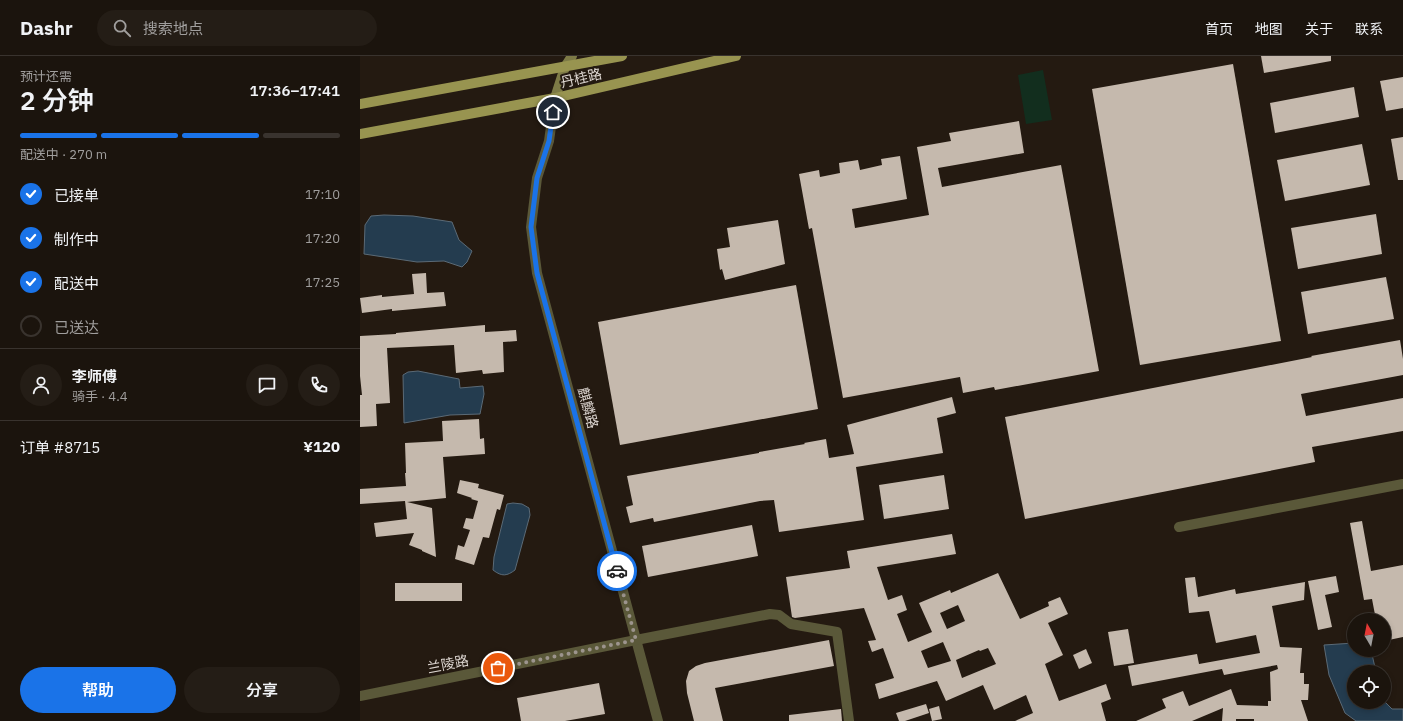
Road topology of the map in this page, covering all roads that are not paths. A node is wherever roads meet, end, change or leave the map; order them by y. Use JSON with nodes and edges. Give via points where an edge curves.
{"nodes":[{"id":1,"x":572,"y":56,"type":"edge"},
{"id":2,"x":622,"y":56,"type":"edge"},
{"id":3,"x":736,"y":56,"type":"edge"},
{"id":4,"x":565,"y":67,"type":"junction"},
{"id":5,"x":555,"y":98,"type":"junction"},
{"id":6,"x":360,"y":104,"type":"edge"},
{"id":7,"x":360,"y":134,"type":"edge"},
{"id":8,"x":1403,"y":484,"type":"edge"},
{"id":9,"x":1179,"y":527,"type":"dead end"},
{"id":10,"x":636,"y":640,"type":"junction"},
{"id":11,"x":360,"y":696,"type":"edge"},
{"id":12,"x":658,"y":721,"type":"edge"},
{"id":13,"x":849,"y":721,"type":"edge"}],
"edges":[{"from":1,"to":4,"type":"main road"},
{"from":2,"to":4,"type":"main road","name":"丹桂路"},
{"from":3,"to":5,"type":"main road","name":"丹桂路"},
{"from":4,"to":5,"type":"main road"},
{"from":4,"to":6,"type":"main road","name":"丹桂路"},
{"from":5,"to":7,"type":"main road","name":"丹桂路"},
{"from":5,"to":10,"type":"street","name":"麒麟路","via":[[549,141],[537,178],[531,227],[537,273]]},
{"from":8,"to":9,"type":"street"},
{"from":10,"to":11,"type":"street","name":"兰陵路"},
{"from":10,"to":12,"type":"street","name":"麒麟路"},
{"from":10,"to":13,"type":"street","name":"兰陵路","via":[[770,614],[779,615],[791,624],[837,632]]}]}
